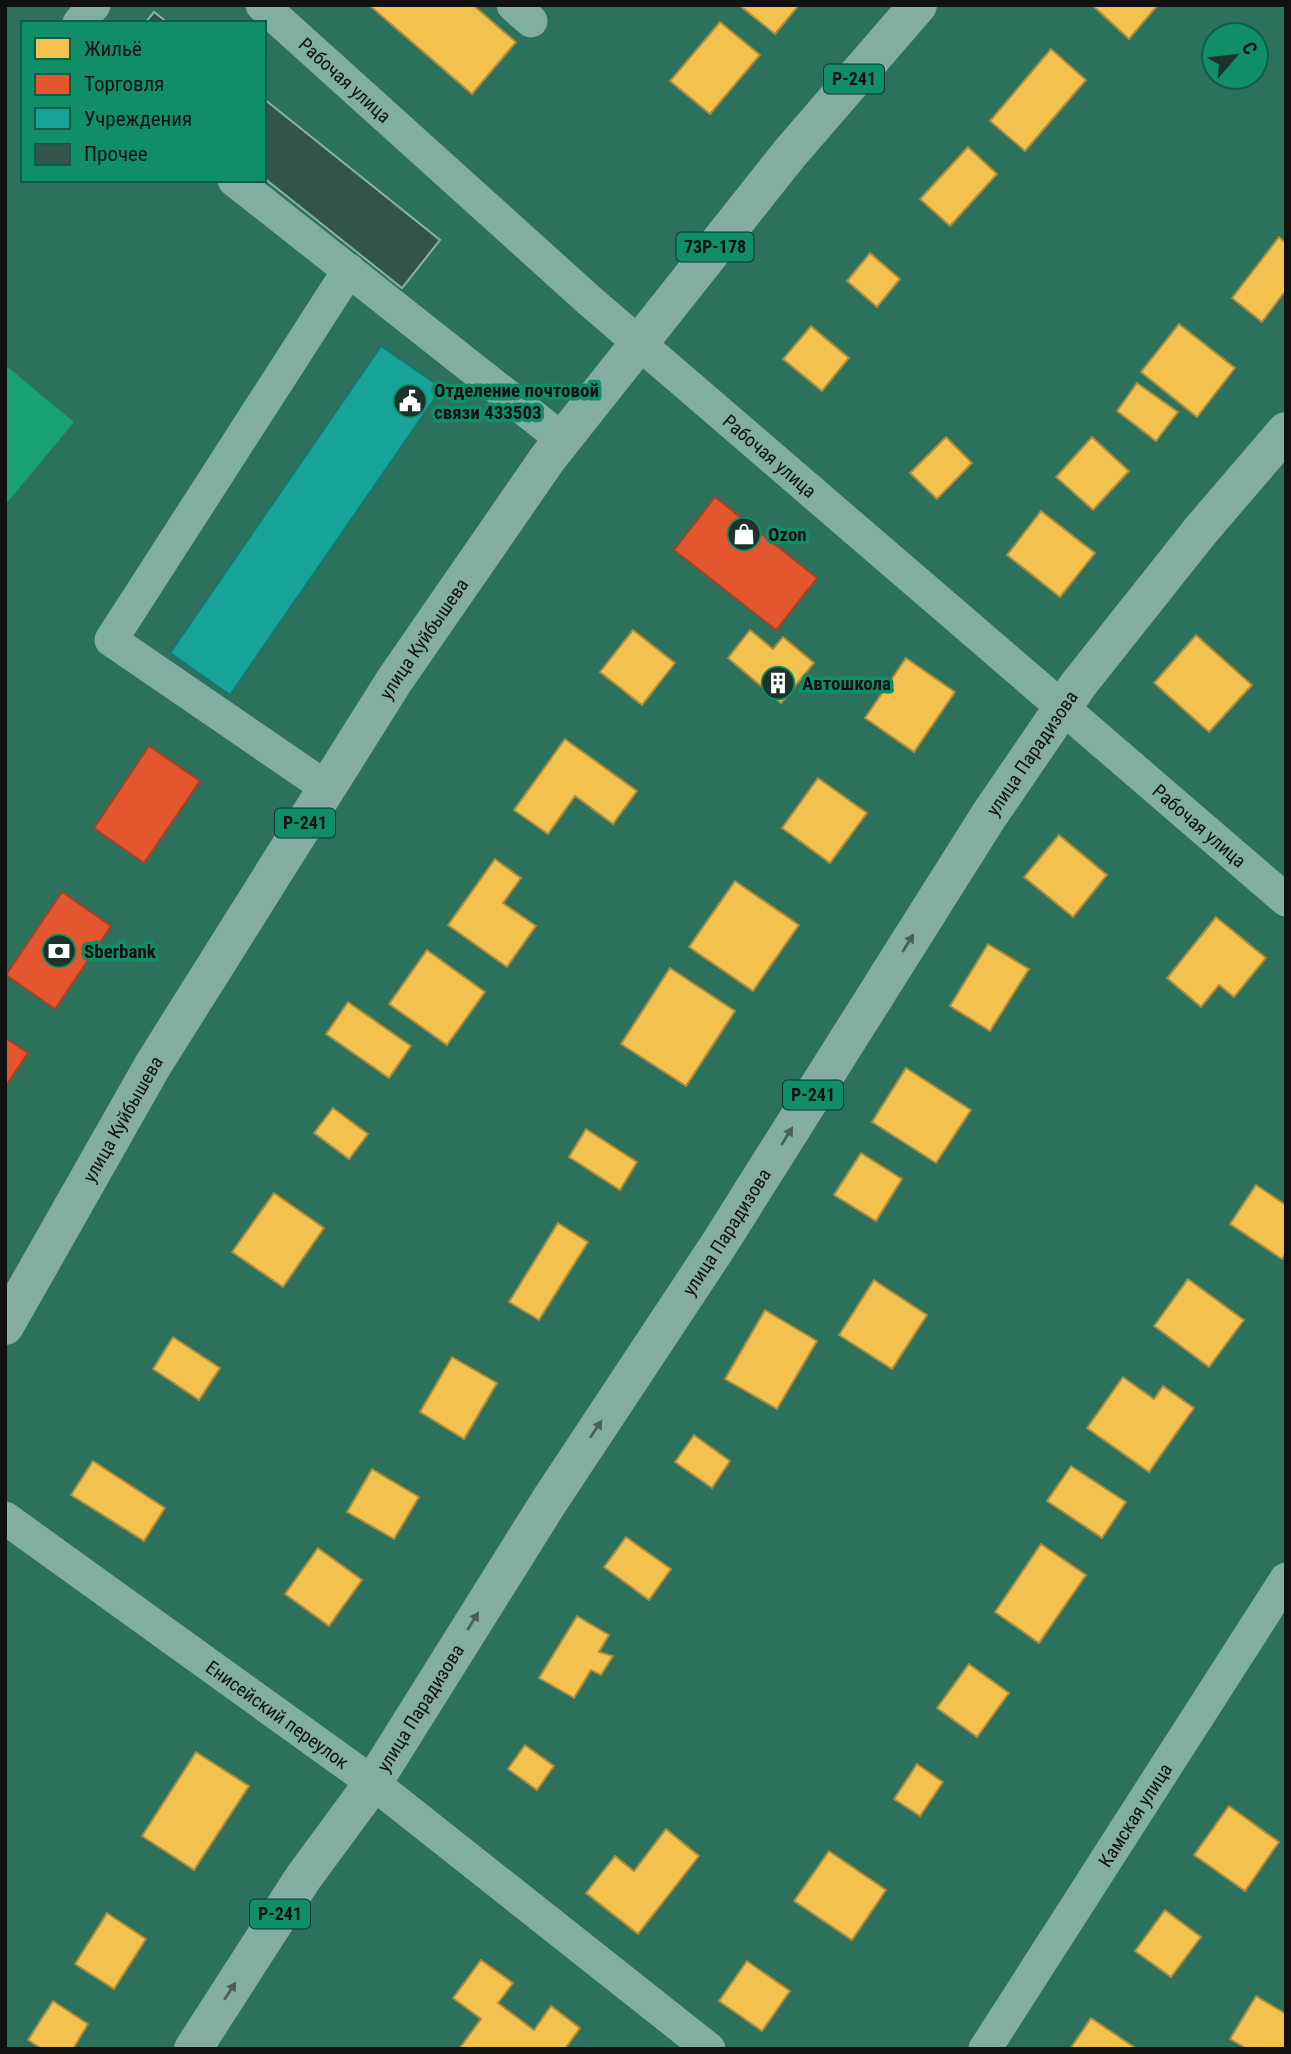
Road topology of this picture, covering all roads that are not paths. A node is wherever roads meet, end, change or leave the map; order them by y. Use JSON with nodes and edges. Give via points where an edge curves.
{"nodes":[{"id":1,"x":94,"y":5,"type":"edge"},
{"id":2,"x":261,"y":5,"type":"edge"},
{"id":3,"x":918,"y":5,"type":"edge"},
{"id":4,"x":81,"y":21,"type":"edge"},
{"id":5,"x":790,"y":153,"type":"joint"},
{"id":6,"x":237,"y":182,"type":"edge"},
{"id":7,"x":349,"y":270,"type":"junction"},
{"id":8,"x":639,"y":341,"type":"junction"},
{"id":9,"x":1286,"y":431,"type":"edge"},
{"id":10,"x":562,"y":439,"type":"junction"},
{"id":11,"x":1063,"y":706,"type":"junction"},
{"id":12,"x":327,"y":788,"type":"junction"},
{"id":13,"x":1286,"y":900,"type":"edge"},
{"id":14,"x":5,"y":1326,"type":"edge"},
{"id":15,"x":5,"y":1518,"type":"edge"},
{"id":16,"x":1286,"y":1579,"type":"edge"},
{"id":17,"x":373,"y":1783,"type":"junction"},
{"id":18,"x":193,"y":2049,"type":"edge"},
{"id":19,"x":709,"y":2049,"type":"edge"},
{"id":20,"x":985,"y":2049,"type":"edge"}],
"edges":[{"from":1,"to":4,"type":"street"},
{"from":2,"to":8,"type":"street","name":"Рабочая улица"},
{"from":3,"to":5,"type":"highway","name":"улица Куйбышева","number":"Р-241"},
{"from":5,"to":8,"type":"highway","name":"улица Куйбышева","number":"73Р-178"},
{"from":6,"to":7,"type":"street"},
{"from":7,"to":10,"type":"street"},
{"from":7,"to":12,"type":"street","via":[[111,640]]},
{"from":8,"to":10,"type":"highway","name":"улица Куйбышева","number":"Р-241"},
{"from":8,"to":11,"type":"street","name":"Рабочая улица"},
{"from":9,"to":11,"type":"highway","name":"улица Парадизова","number":"Р-241","via":[[1201,530]]},
{"from":10,"to":12,"type":"highway","name":"улица Куйбышева","number":"Р-241","via":[[394,681]]},
{"from":11,"to":13,"type":"street","name":"Рабочая улица"},
{"from":17,"to":11,"type":"highway","name":"улица Парадизова","number":"Р-241","one_way":true,"via":[[550,1500]]},
{"from":12,"to":14,"type":"highway","name":"улица Куйбышева","number":"Р-241","via":[[153,1065]]},
{"from":15,"to":17,"type":"street","name":"Енисейский переулок"},
{"from":16,"to":20,"type":"street","name":"Камская улица"},
{"from":18,"to":17,"type":"highway","name":"улица Парадизова","number":"Р-241","one_way":true,"via":[[303,1878]]},
{"from":17,"to":19,"type":"street","name":"Енисейский переулок"}]}
